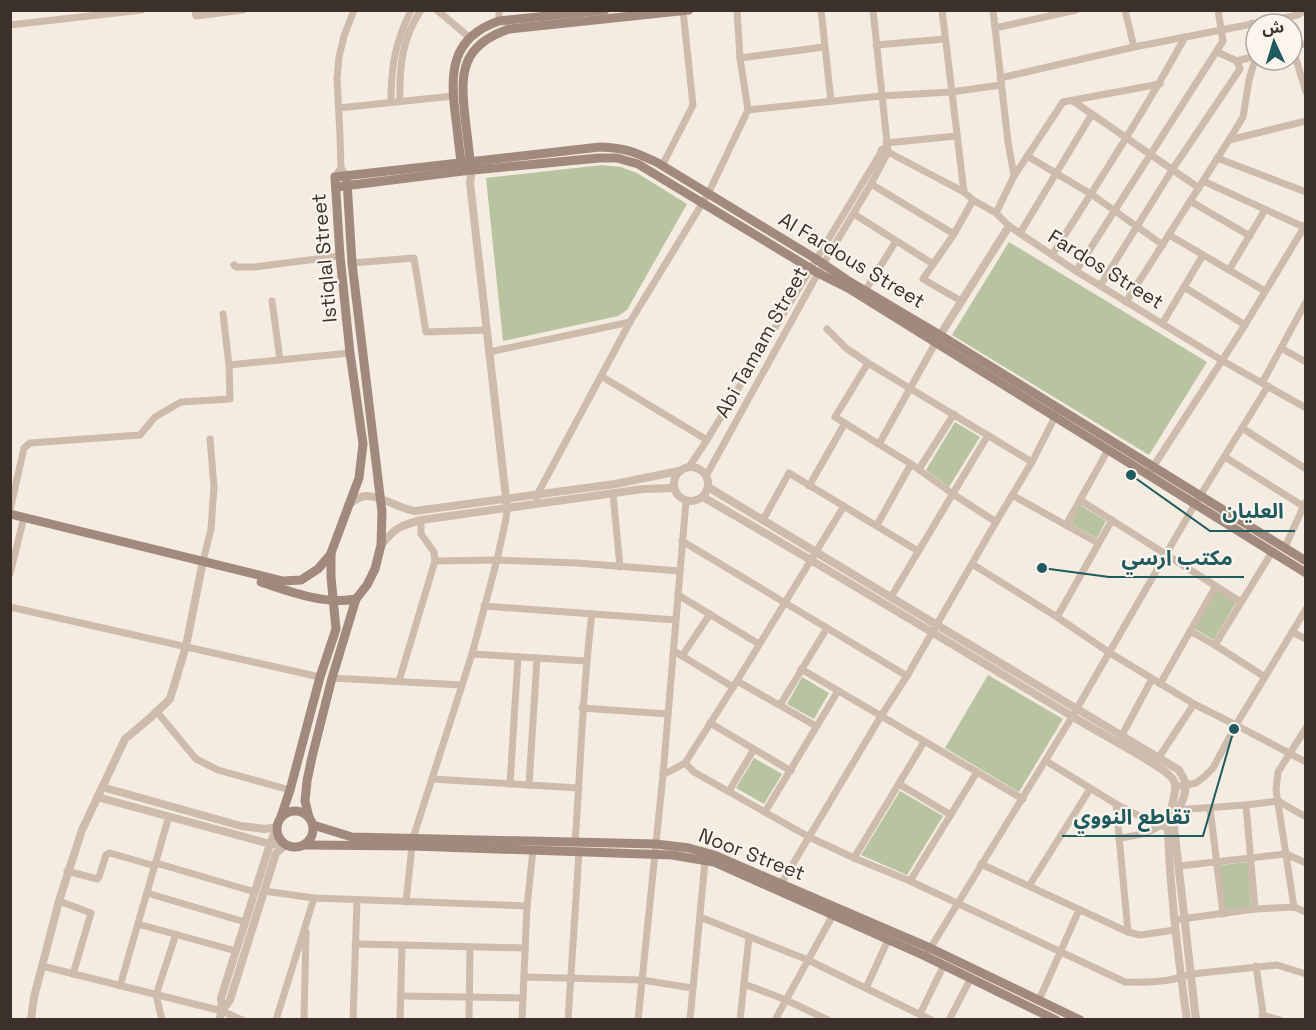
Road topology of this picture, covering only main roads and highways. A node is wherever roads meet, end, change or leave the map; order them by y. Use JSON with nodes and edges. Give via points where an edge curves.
{"nodes":[{"id":1,"x":605,"y":10,"type":"edge"},
{"id":2,"x":689,"y":10,"type":"edge"},
{"id":3,"x":683,"y":11,"type":"edge"},
{"id":4,"x":614,"y":15,"type":"edge"},
{"id":5,"x":505,"y":24,"type":"junction"},
{"id":6,"x":467,"y":166,"type":"junction"},
{"id":7,"x":342,"y":177,"type":"junction"},
{"id":8,"x":336,"y":187,"type":"joint"},
{"id":9,"x":817,"y":266,"type":"junction"},
{"id":10,"x":938,"y":339,"type":"junction"},
{"id":11,"x":1057,"y":412,"type":"junction"},
{"id":12,"x":1150,"y":471,"type":"junction"},
{"id":13,"x":1198,"y":500,"type":"junction"},
{"id":14,"x":10,"y":512,"type":"edge"},
{"id":15,"x":331,"y":553,"type":"junction"},
{"id":16,"x":1305,"y":561,"type":"edge"},
{"id":17,"x":229,"y":567,"type":"junction"},
{"id":18,"x":1305,"y":573,"type":"edge"},
{"id":19,"x":356,"y":599,"type":"junction"},
{"id":20,"x":333,"y":600,"type":"junction"},
{"id":21,"x":281,"y":817,"type":"junction"},
{"id":22,"x":311,"y":821,"type":"junction"},
{"id":23,"x":412,"y":842,"type":"junction"},
{"id":24,"x":305,"y":845,"type":"junction"},
{"id":25,"x":656,"y":849,"type":"junction"},
{"id":26,"x":927,"y":952,"type":"junction"},
{"id":27,"x":1056,"y":1020,"type":"edge"},
{"id":28,"x":1080,"y":1020,"type":"edge"}],
"edges":[{"from":1,"to":5,"type":"main road"},
{"from":2,"to":3,"type":"main road"},
{"from":3,"to":4,"type":"main road"},
{"from":4,"to":5,"type":"main road"},
{"from":5,"to":6,"type":"main road","via":[[485,39],[466,65],[462,81]]},
{"from":5,"to":6,"type":"main road","via":[[488,25],[470,38],[454,67],[453,96]]},
{"from":6,"to":7,"type":"main road","name":"Al Fardous Street"},
{"from":6,"to":9,"type":"main road","name":"Al Fardous Street","via":[[617,158],[638,164]]},
{"from":6,"to":9,"type":"main road","name":"Al Fardous Street","via":[[600,147],[635,152],[662,165]]},
{"from":7,"to":8,"type":"main road","name":"Al Fardous Street"},
{"from":7,"to":19,"type":"main road","name":"Istiqlal Street","via":[[382,512],[381,545],[375,569]]},
{"from":8,"to":15,"type":"main road","name":"Istiqlal Street","via":[[350,353],[363,444],[359,478]]},
{"from":9,"to":10,"type":"main road","name":"Al Fardous Street"},
{"from":9,"to":10,"type":"main road","name":"Al Fardous Street","via":[[865,291]]},
{"from":10,"to":11,"type":"main road","name":"Al Fardous Street"},
{"from":11,"to":12,"type":"main road","name":"Al Fardous Street"},
{"from":11,"to":12,"type":"main road","name":"Al Fardous Street","via":[[1108,450]]},
{"from":12,"to":13,"type":"main road","name":"Al Fardous Street"},
{"from":13,"to":16,"type":"main road","name":"Al Fardous Street"},
{"from":13,"to":18,"type":"main road","name":"Al Fardous Street"},
{"from":14,"to":17,"type":"main road"},
{"from":15,"to":17,"type":"main road","via":[[318,570],[301,580],[283,581]]},
{"from":15,"to":20,"type":"main road","name":"Istiqlal Street"},
{"from":17,"to":20,"type":"main road","via":[[298,595]]},
{"from":19,"to":20,"type":"main road"},
{"from":19,"to":22,"type":"main road","name":"Istiqlal Street","via":[[307,781],[305,801]]},
{"from":20,"to":21,"type":"main road","name":"Istiqlal Street","via":[[336,629]]},
{"from":21,"to":22,"type":"main road","via":[[298,811]]},
{"from":21,"to":24,"type":"main road","via":[[279,837],[286,845]]},
{"from":22,"to":23,"type":"main road","name":"Noor Street","via":[[352,837]]},
{"from":22,"to":24,"type":"main road","via":[[312,836]]},
{"from":23,"to":24,"type":"main road","name":"Noor Street"},
{"from":23,"to":25,"type":"main road","name":"Noor Street","via":[[575,842]]},
{"from":23,"to":25,"type":"main road","name":"Noor Street","via":[[579,852]]},
{"from":25,"to":26,"type":"main road","name":"Noor Street","via":[[714,862],[888,940]]},
{"from":25,"to":26,"type":"main road","name":"Noor Street","via":[[689,848],[714,855]]},
{"from":26,"to":27,"type":"main road","name":"Noor Street","via":[[944,965]]},
{"from":26,"to":28,"type":"main road","name":"Noor Street"}]}
